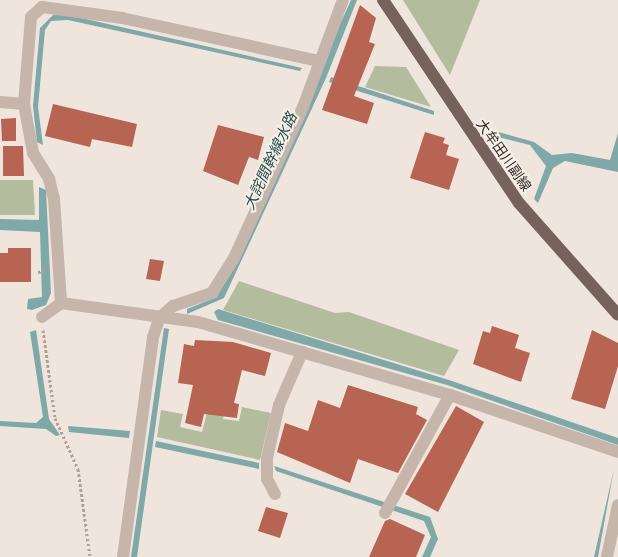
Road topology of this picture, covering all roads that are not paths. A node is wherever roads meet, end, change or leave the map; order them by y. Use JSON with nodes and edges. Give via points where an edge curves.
{"nodes":[{"id":1,"x":343,"y":0,"type":"edge"},
{"id":2,"x":383,"y":0,"type":"edge"},
{"id":3,"x":319,"y":61,"type":"junction"},
{"id":4,"x":0,"y":102,"type":"edge"},
{"id":5,"x":24,"y":104,"type":"junction"},
{"id":6,"x":61,"y":303,"type":"junction"},
{"id":7,"x":618,"y":315,"type":"edge"},
{"id":8,"x":42,"y":317,"type":"road end"},
{"id":9,"x":160,"y":318,"type":"junction"},
{"id":10,"x":302,"y":352,"type":"junction"},
{"id":11,"x":450,"y":395,"type":"junction"},
{"id":12,"x":618,"y":452,"type":"edge"},
{"id":13,"x":275,"y":494,"type":"dead end"},
{"id":14,"x":618,"y":505,"type":"edge"},
{"id":15,"x":385,"y":513,"type":"dead end"},
{"id":16,"x":123,"y":557,"type":"edge"},
{"id":17,"x":607,"y":557,"type":"edge"}],
"edges":[{"from":1,"to":3,"type":"street"},
{"from":2,"to":7,"type":"main road","name":"大牟田川副線","via":[[519,203]]},
{"from":3,"to":5,"type":"street","via":[[122,18],[42,7],[31,17]]},
{"from":3,"to":9,"type":"street","via":[[234,258],[212,292],[173,306]]},
{"from":4,"to":5,"type":"street"},
{"from":5,"to":6,"type":"street","via":[[33,153],[49,179],[54,199]]},
{"from":6,"to":8,"type":"street"},
{"from":6,"to":9,"type":"street"},
{"from":9,"to":10,"type":"street","via":[[198,322]]},
{"from":9,"to":16,"type":"street","via":[[153,337]]},
{"from":10,"to":11,"type":"street"},
{"from":10,"to":13,"type":"street","via":[[279,405],[267,458],[267,478]]},
{"from":11,"to":12,"type":"street"},
{"from":11,"to":15,"type":"street"},
{"from":14,"to":17,"type":"street"}]}
